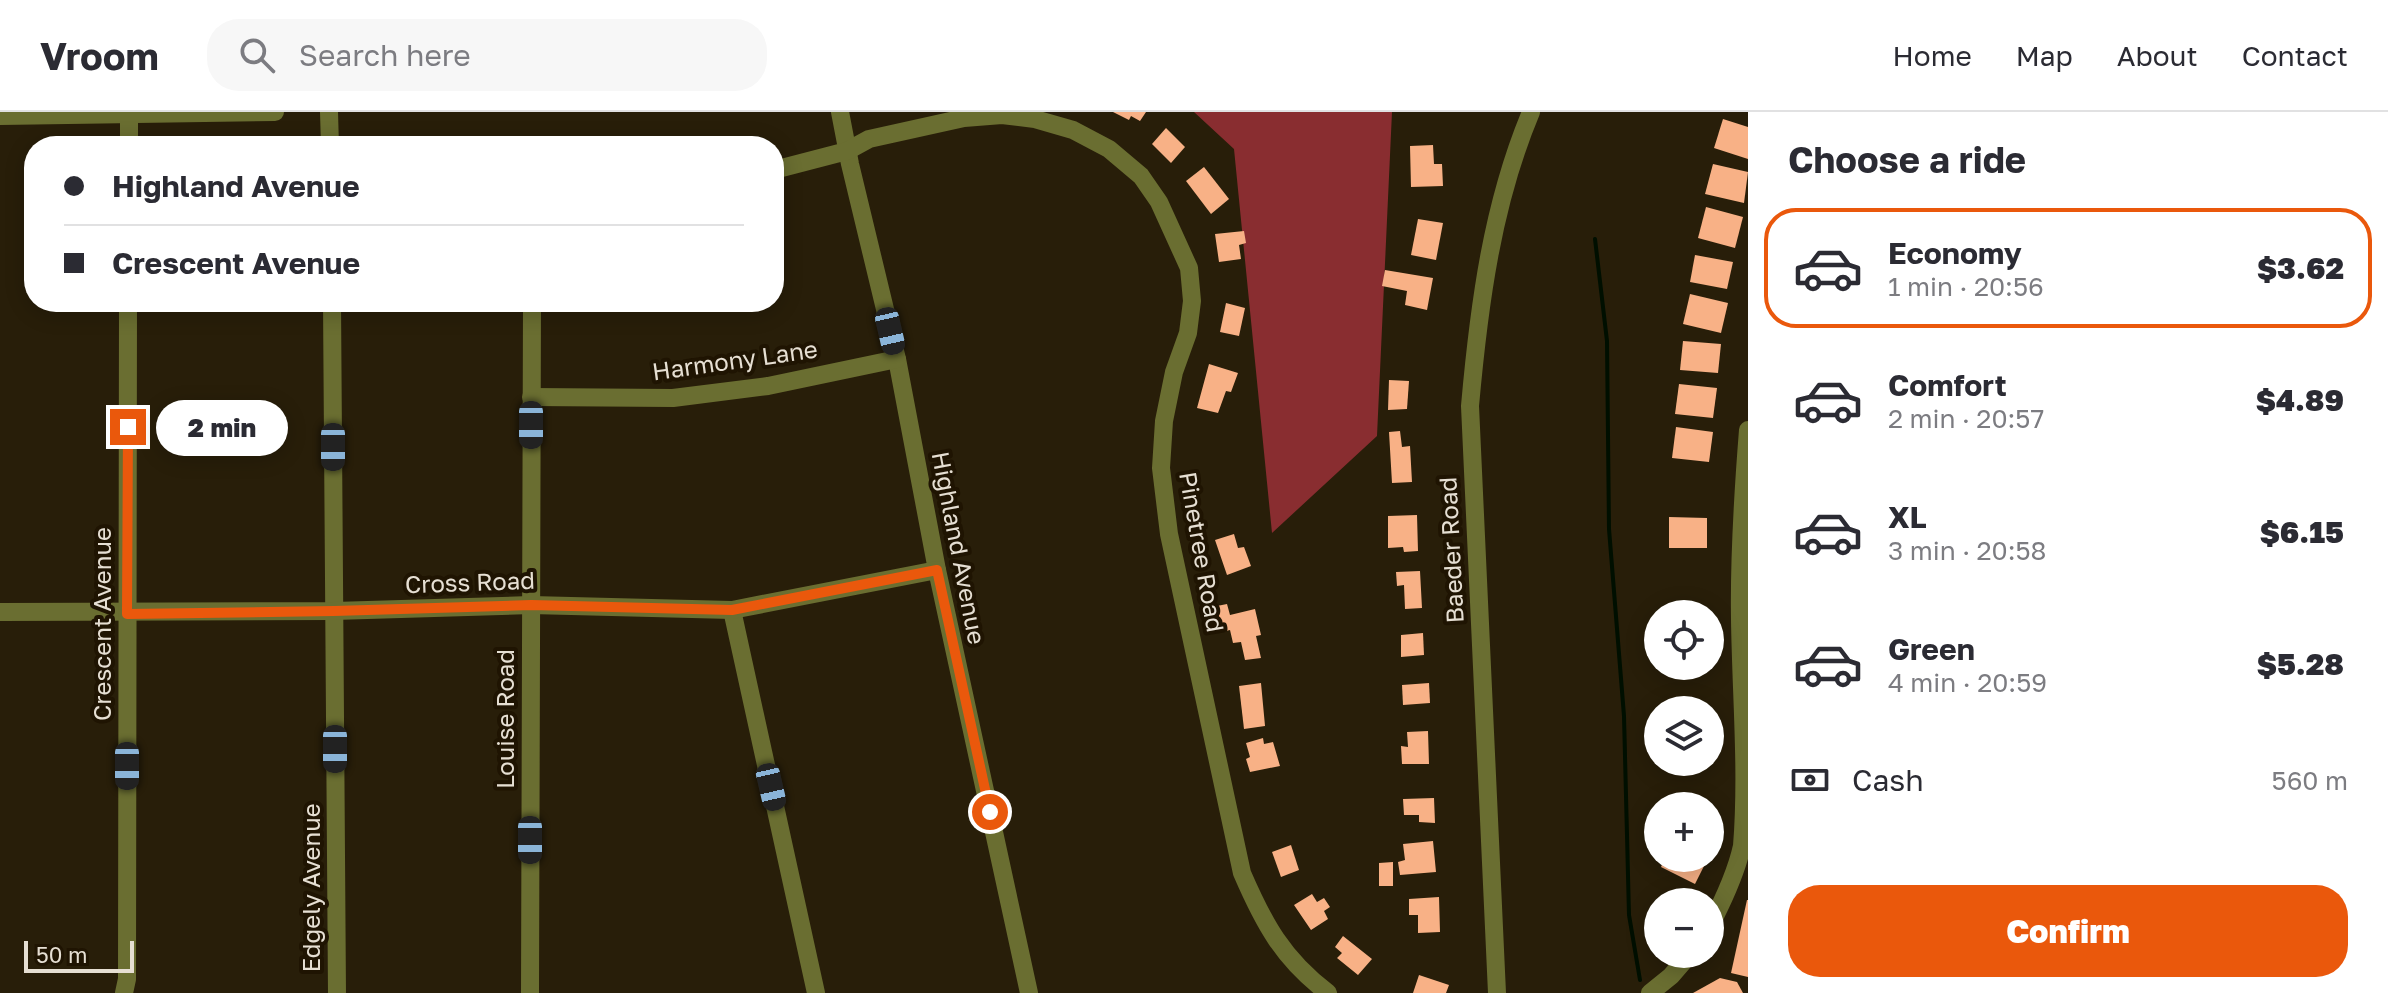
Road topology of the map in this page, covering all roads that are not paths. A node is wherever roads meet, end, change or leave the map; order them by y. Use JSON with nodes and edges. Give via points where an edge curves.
{"nodes":[{"id":1,"x":275,"y":112,"type":"edge"},
{"id":2,"x":329,"y":112,"type":"edge"},
{"id":3,"x":840,"y":112,"type":"edge"},
{"id":4,"x":1531,"y":112,"type":"edge"},
{"id":5,"x":129,"y":113,"type":"edge"},
{"id":6,"x":0,"y":116,"type":"edge"},
{"id":7,"x":129,"y":136,"type":"edge"},
{"id":8,"x":330,"y":136,"type":"edge"},
{"id":9,"x":847,"y":151,"type":"junction"},
{"id":10,"x":784,"y":167,"type":"edge"},
{"id":11,"x":128,"y":312,"type":"edge"},
{"id":12,"x":332,"y":312,"type":"edge"},
{"id":13,"x":532,"y":312,"type":"edge"},
{"id":14,"x":897,"y":359,"type":"junction"},
{"id":15,"x":531,"y":397,"type":"junction"},
{"id":16,"x":1748,"y":430,"type":"edge"},
{"id":17,"x":937,"y":570,"type":"junction"},
{"id":18,"x":531,"y":605,"type":"junction"},
{"id":19,"x":732,"y":610,"type":"junction"},
{"id":20,"x":334,"y":611,"type":"junction"},
{"id":21,"x":0,"y":612,"type":"edge"},
{"id":22,"x":127,"y":614,"type":"junction"},
{"id":23,"x":1724,"y":896,"type":"edge"},
{"id":24,"x":1678,"y":968,"type":"edge"},
{"id":25,"x":124,"y":993,"type":"edge"},
{"id":26,"x":337,"y":993,"type":"edge"},
{"id":27,"x":530,"y":993,"type":"edge"},
{"id":28,"x":816,"y":993,"type":"edge"},
{"id":29,"x":1029,"y":993,"type":"edge"},
{"id":30,"x":1328,"y":993,"type":"edge"},
{"id":31,"x":1497,"y":993,"type":"edge"},
{"id":32,"x":1650,"y":993,"type":"edge"}],
"edges":[{"from":1,"to":5,"type":"street"},
{"from":2,"to":8,"type":"street"},
{"from":3,"to":9,"type":"street","name":"Highland Avenue"},
{"from":4,"to":31,"type":"street","name":"Baeder Road","via":[[1515,149],[1490,246],[1470,406]]},
{"from":5,"to":6,"type":"street"},
{"from":5,"to":7,"type":"street"},
{"from":9,"to":10,"type":"street","name":"Pinetree Road"},
{"from":9,"to":14,"type":"street","name":"Highland Avenue"},
{"from":9,"to":30,"type":"street","name":"Pinetree Road","via":[[869,139],[964,118],[1035,119],[1073,130],[1109,149],[1141,176],[1159,202],[1189,268],[1192,301],[1164,421],[1161,468],[1178,579],[1242,873],[1286,956]]},
{"from":11,"to":22,"type":"street","name":"Crescent Avenue"},
{"from":12,"to":20,"type":"street","name":"Edgely Avenue"},
{"from":13,"to":15,"type":"street","name":"Louise Road"},
{"from":14,"to":15,"type":"street","name":"Harmony Lane","via":[[768,386],[673,398]]},
{"from":14,"to":17,"type":"street","name":"Highland Avenue"},
{"from":15,"to":18,"type":"street","name":"Louise Road"},
{"from":16,"to":23,"type":"street","via":[[1740,619],[1747,784],[1742,847]]},
{"from":17,"to":19,"type":"street","name":"Cross Road"},
{"from":17,"to":29,"type":"street","name":"Highland Avenue"},
{"from":18,"to":19,"type":"street","name":"Cross Road"},
{"from":18,"to":20,"type":"street","name":"Cross Road"},
{"from":18,"to":27,"type":"street","name":"Louise Road"},
{"from":19,"to":28,"type":"street"},
{"from":20,"to":22,"type":"street","name":"Cross Road"},
{"from":20,"to":26,"type":"street","name":"Edgely Avenue"},
{"from":21,"to":22,"type":"street","name":"Cross Road"},
{"from":22,"to":25,"type":"street","name":"Crescent Avenue"},
{"from":24,"to":32,"type":"street"}]}
